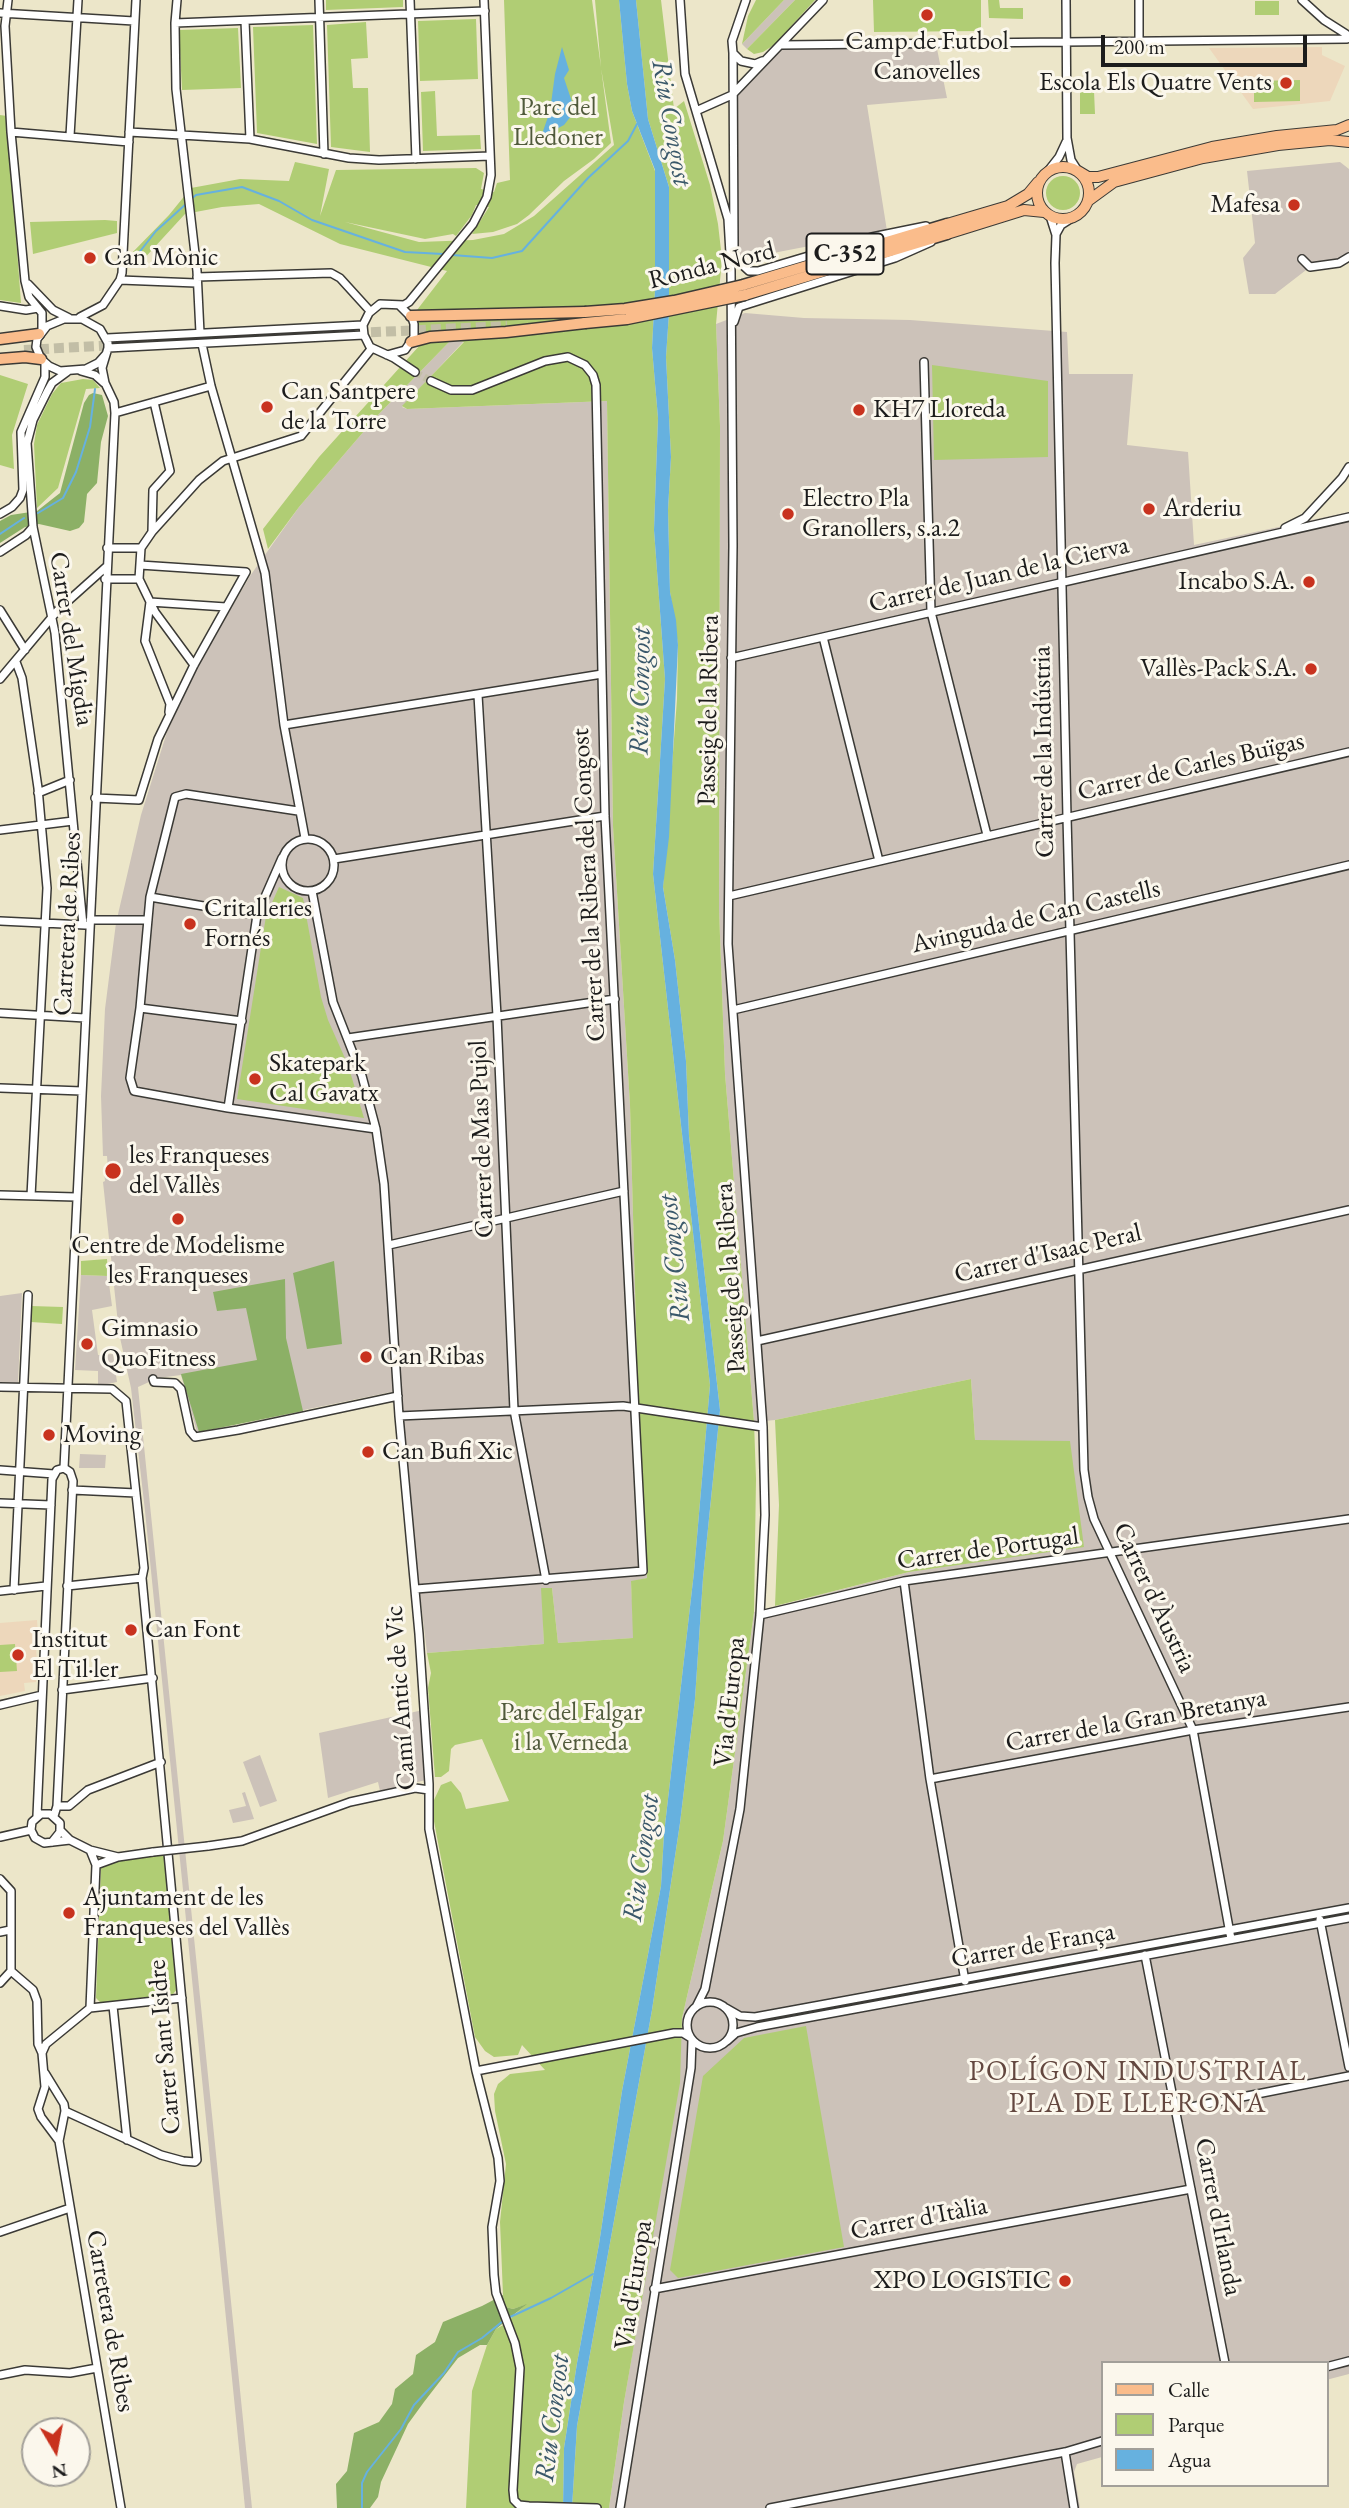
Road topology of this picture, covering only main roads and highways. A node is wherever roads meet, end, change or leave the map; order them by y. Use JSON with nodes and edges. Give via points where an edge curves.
{"nodes":[{"id":1,"x":1349,"y":125,"type":"edge"},
{"id":2,"x":1349,"y":142,"type":"edge"},
{"id":3,"x":1078,"y":171,"type":"junction"},
{"id":4,"x":1038,"y":182,"type":"junction"},
{"id":5,"x":1088,"y":201,"type":"junction"},
{"id":6,"x":1047,"y":214,"type":"junction"},
{"id":7,"x":947,"y":229,"type":"junction"},
{"id":8,"x":411,"y":315,"type":"road end"},
{"id":9,"x":585,"y":318,"type":"junction"},
{"id":10,"x":506,"y":323,"type":"tunnel mouth"},
{"id":11,"x":40,"y":332,"type":"road end"},
{"id":12,"x":0,"y":339,"type":"edge"},
{"id":13,"x":410,"y":343,"type":"road end"},
{"id":14,"x":0,"y":345,"type":"edge"},
{"id":15,"x":0,"y":352,"type":"edge"},
{"id":16,"x":0,"y":359,"type":"edge"},
{"id":17,"x":43,"y":361,"type":"road end"}],
"edges":[{"from":1,"to":3,"type":"main road","via":[[1212,147],[1098,177]]},
{"from":2,"to":5,"type":"main road","via":[[1278,145],[1203,158],[1114,182]]},
{"from":3,"to":4,"type":"main road","number":"C-352","via":[[1062,166],[1048,171]]},
{"from":3,"to":5,"type":"main road","via":[[1088,185]]},
{"from":4,"to":6,"type":"main road","via":[[1037,200]]},
{"from":4,"to":7,"type":"main road","name":"Ronda Nord","number":"C-352","via":[[1008,206]]},
{"from":5,"to":6,"type":"main road","number":"C-352","via":[[1072,218]]},
{"from":6,"to":7,"type":"main road","name":"Ronda Nord","number":"C-352","via":[[1024,210]]},
{"from":7,"to":9,"type":"highway","name":"Ronda Nord","number":"C-352","bridge":true,"via":[[744,290]]},
{"from":8,"to":9,"type":"highway"},
{"from":9,"to":10,"type":"highway","name":"Ronda Nord","number":"C-352"},
{"from":9,"to":13,"type":"highway"},
{"from":11,"to":12,"type":"highway"},
{"from":14,"to":15,"type":"highway","via":[[24,346]]},
{"from":16,"to":17,"type":"highway"}]}
